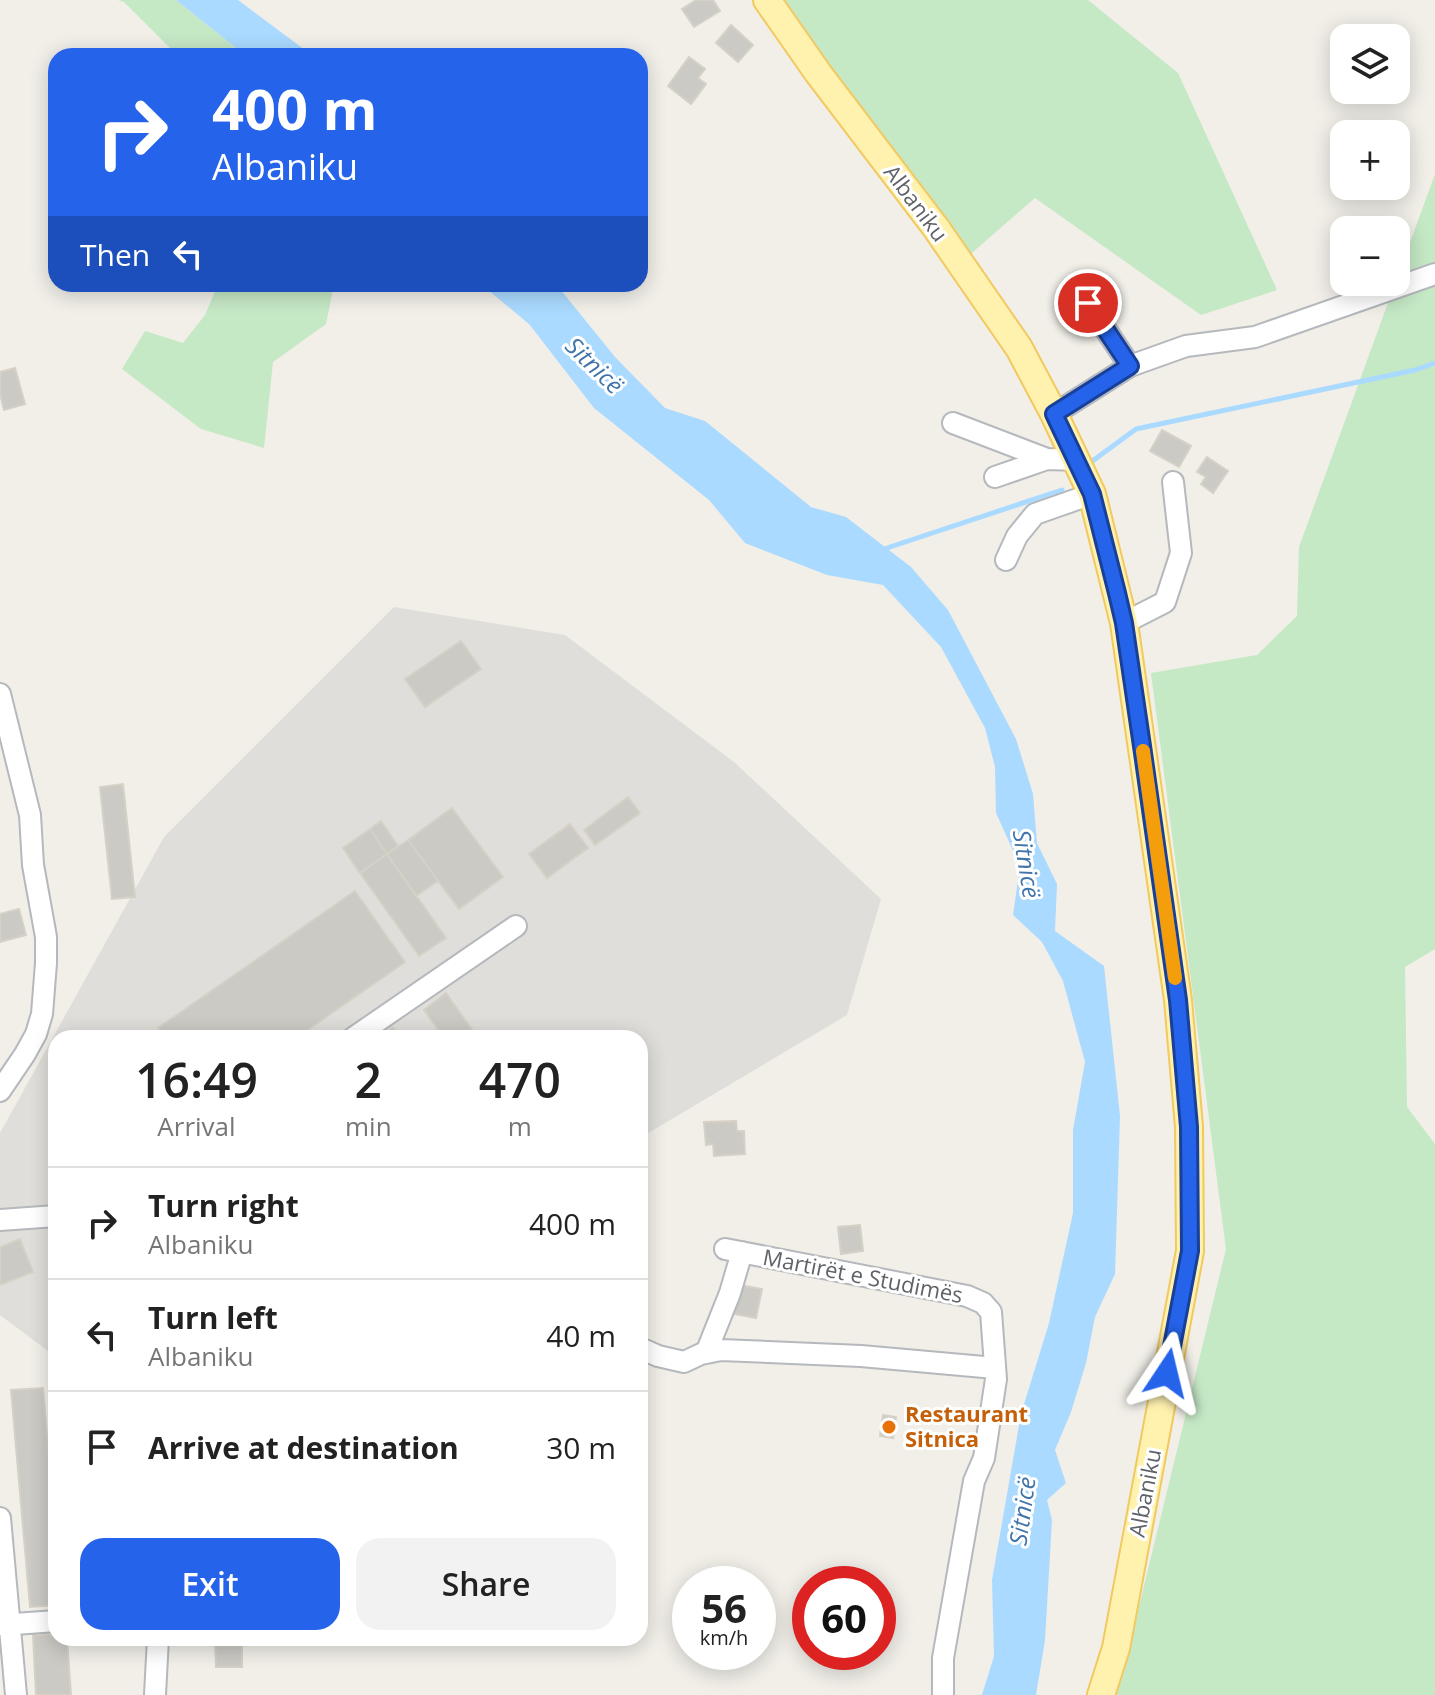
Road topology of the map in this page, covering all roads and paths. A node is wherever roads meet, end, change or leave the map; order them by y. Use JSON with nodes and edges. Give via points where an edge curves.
{"nodes":[{"id":1,"x":767,"y":0,"type":"edge"},
{"id":2,"x":1435,"y":274,"type":"edge"},
{"id":3,"x":1088,"y":303,"type":"dead end"},
{"id":4,"x":1130,"y":366,"type":"junction"},
{"id":5,"x":1054,"y":414,"type":"junction"},
{"id":6,"x":953,"y":423,"type":"dead end"},
{"id":7,"x":1047,"y":459,"type":"junction"},
{"id":8,"x":1077,"y":460,"type":"junction"},
{"id":9,"x":995,"y":477,"type":"dead end"},
{"id":10,"x":1173,"y":482,"type":"dead end"},
{"id":11,"x":1092,"y":494,"type":"junction"},
{"id":12,"x":1006,"y":560,"type":"dead end"},
{"id":13,"x":1124,"y":623,"type":"junction"},
{"id":14,"x":0,"y":694,"type":"edge"},
{"id":15,"x":516,"y":926,"type":"dead end"},
{"id":16,"x":365,"y":1030,"type":"edge"},
{"id":17,"x":0,"y":1091,"type":"edge"},
{"id":18,"x":48,"y":1217,"type":"edge"},
{"id":19,"x":0,"y":1220,"type":"edge"},
{"id":20,"x":648,"y":1352,"type":"edge"},
{"id":21,"x":706,"y":1353,"type":"junction"},
{"id":22,"x":995,"y":1368,"type":"junction"},
{"id":23,"x":0,"y":1518,"type":"edge"},
{"id":24,"x":48,"y":1622,"type":"edge"},
{"id":25,"x":5,"y":1625,"type":"edge"},
{"id":26,"x":158,"y":1646,"type":"edge"},
{"id":27,"x":16,"y":1695,"type":"edge"},
{"id":28,"x":155,"y":1695,"type":"edge"},
{"id":29,"x":943,"y":1695,"type":"edge"},
{"id":30,"x":1101,"y":1695,"type":"edge"}],
"edges":[{"from":1,"to":5,"type":"main road","name":"Albaniku","via":[[936,228],[1019,348]]},
{"from":2,"to":4,"type":"street","via":[[1255,337],[1186,346]]},
{"from":3,"to":4,"type":"street"},
{"from":4,"to":5,"type":"street"},
{"from":5,"to":8,"type":"main road","name":"Albaniku"},
{"from":6,"to":7,"type":"street"},
{"from":7,"to":8,"type":"street"},
{"from":7,"to":9,"type":"street"},
{"from":8,"to":11,"type":"main road","name":"Albaniku"},
{"from":10,"to":13,"type":"street","via":[[1181,553],[1165,602]]},
{"from":11,"to":12,"type":"street","via":[[1035,514]]},
{"from":11,"to":13,"type":"main road","name":"Albaniku"},
{"from":13,"to":30,"type":"main road","name":"Albaniku","via":[[1178,1000],[1189,1127],[1190,1251],[1116,1648]]},
{"from":14,"to":17,"type":"street","via":[[30,815],[46,963],[36,1034]]},
{"from":15,"to":16,"type":"street"},
{"from":18,"to":19,"type":"street"},
{"from":20,"to":21,"type":"street","via":[[684,1362]]},
{"from":21,"to":22,"type":"street","via":[[861,1356]]},
{"from":21,"to":22,"type":"street","name":"Martirët e Studimës","via":[[730,1293],[734,1250],[983,1303],[991,1312]]},
{"from":22,"to":29,"type":"street","name":"Martirët e Studimës","via":[[984,1458],[974,1481],[943,1658]]},
{"from":23,"to":25,"type":"street"},
{"from":24,"to":25,"type":"street"},
{"from":25,"to":27,"type":"street"},
{"from":26,"to":28,"type":"street"}]}
